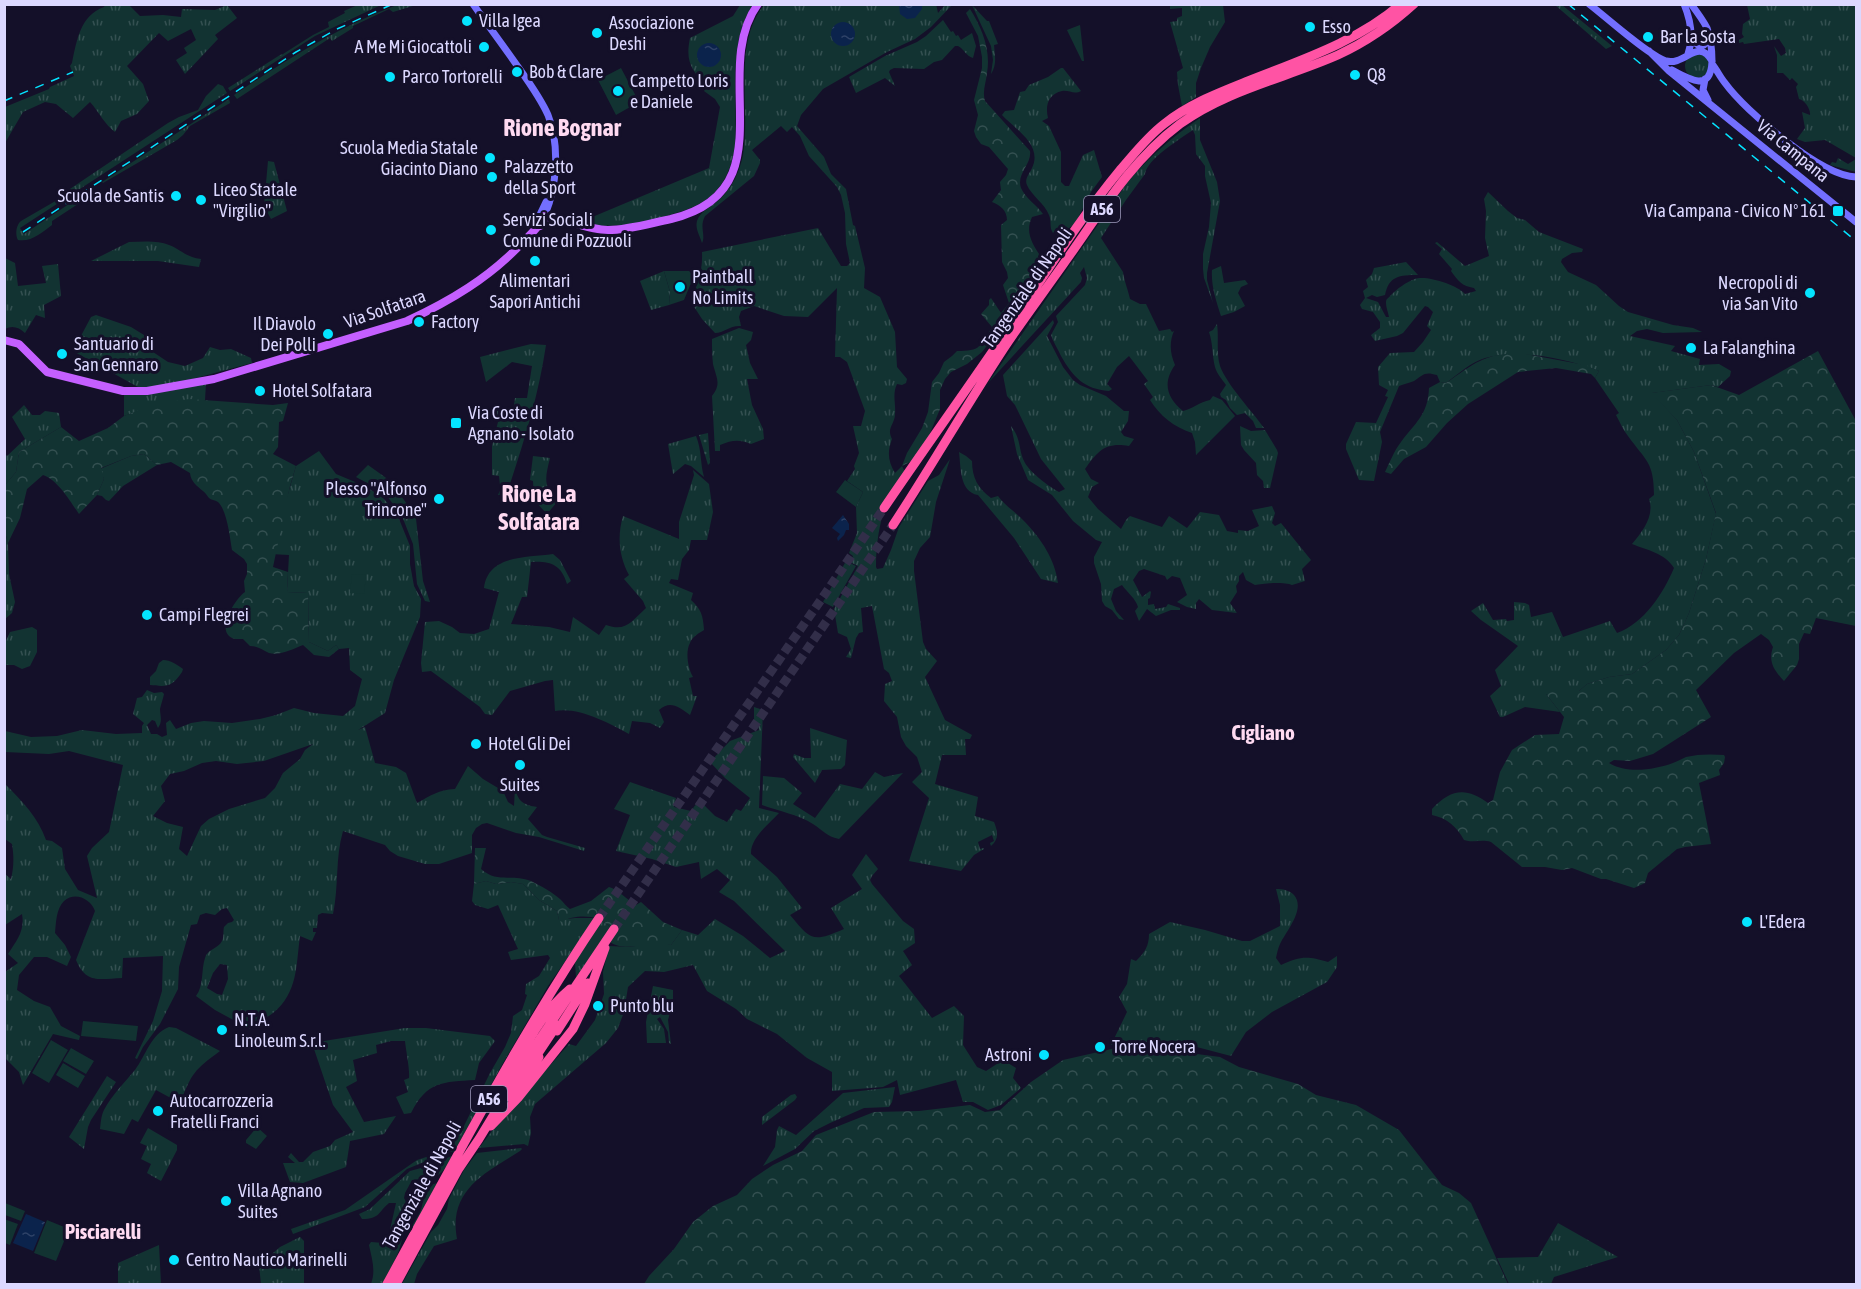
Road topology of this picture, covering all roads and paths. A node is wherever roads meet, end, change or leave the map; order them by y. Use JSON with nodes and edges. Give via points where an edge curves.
{"nodes":[{"id":1,"x":473,"y":4,"type":"edge"},
{"id":2,"x":758,"y":4,"type":"edge"},
{"id":3,"x":1401,"y":4,"type":"edge"},
{"id":4,"x":1413,"y":4,"type":"edge"},
{"id":5,"x":1589,"y":4,"type":"edge"},
{"id":6,"x":1684,"y":4,"type":"edge"},
{"id":7,"x":1691,"y":4,"type":"edge"},
{"id":8,"x":1702,"y":20,"type":"junction"},
{"id":9,"x":1691,"y":26,"type":"junction"},
{"id":10,"x":1691,"y":36,"type":"junction"},
{"id":11,"x":1710,"y":38,"type":"junction"},
{"id":12,"x":1649,"y":51,"type":"junction"},
{"id":13,"x":1686,"y":56,"type":"junction"},
{"id":14,"x":1712,"y":62,"type":"junction"},
{"id":15,"x":1685,"y":79,"type":"junction"},
{"id":16,"x":1706,"y":79,"type":"junction"},
{"id":17,"x":1725,"y":84,"type":"junction"},
{"id":18,"x":1712,"y":104,"type":"junction"},
{"id":19,"x":1857,"y":177,"type":"edge"},
{"id":20,"x":547,"y":204,"type":"junction"},
{"id":21,"x":552,"y":217,"type":"junction"},
{"id":22,"x":1857,"y":222,"type":"edge"},
{"id":23,"x":537,"y":225,"type":"junction"},
{"id":24,"x":4,"y":340,"type":"edge"},
{"id":25,"x":884,"y":508,"type":"tunnel mouth"},
{"id":26,"x":892,"y":525,"type":"tunnel mouth"},
{"id":27,"x":599,"y":918,"type":"tunnel mouth"},
{"id":28,"x":614,"y":929,"type":"tunnel mouth"},
{"id":29,"x":601,"y":961,"type":"junction"},
{"id":30,"x":579,"y":981,"type":"junction"},
{"id":31,"x":589,"y":994,"type":"junction"},
{"id":32,"x":503,"y":1112,"type":"junction"},
{"id":33,"x":485,"y":1132,"type":"junction"},
{"id":34,"x":387,"y":1284,"type":"edge"},
{"id":35,"x":396,"y":1284,"type":"edge"}],
"edges":[{"from":1,"to":20,"type":"main road","name":"Via Solfatara","via":[[535,90],[550,121],[555,145]]},
{"from":2,"to":21,"type":"main road","via":[[742,37],[739,151],[725,186],[708,204],[687,214],[624,229],[595,228]]},
{"from":3,"to":25,"type":"highway","name":"Tangenziale di Napoli","number":"A56","via":[[1367,30],[1330,49],[1190,106],[1142,145],[1060,250]]},
{"from":4,"to":26,"type":"highway","name":"Tangenziale di Napoli","number":"A56","via":[[1374,35],[1337,56],[1206,108],[1147,153],[1114,192],[1004,349]]},
{"from":5,"to":12,"type":"main road"},
{"from":6,"to":9,"type":"main road"},
{"from":7,"to":8,"type":"main road"},
{"from":8,"to":9,"type":"main road","via":[[1696,19]]},
{"from":8,"to":11,"type":"main road"},
{"from":9,"to":10,"type":"main road"},
{"from":10,"to":11,"type":"main road","via":[[1698,45],[1704,45]]},
{"from":10,"to":13,"type":"main road"},
{"from":11,"to":14,"type":"main road"},
{"from":12,"to":13,"type":"main road","via":[[1668,61]]},
{"from":12,"to":15,"type":"main road","name":"Via Campana"},
{"from":13,"to":14,"type":"main road","via":[[1701,51]]},
{"from":13,"to":15,"type":"main road","via":[[1682,68]]},
{"from":14,"to":16,"type":"main road"},
{"from":14,"to":17,"type":"main road"},
{"from":15,"to":16,"type":"main road"},
{"from":15,"to":18,"type":"main road","name":"Via Campana","via":[[1695,93]]},
{"from":16,"to":17,"type":"main road","via":[[1715,78]]},
{"from":16,"to":18,"type":"main road","via":[[1704,93]]},
{"from":17,"to":19,"type":"main road","via":[[1770,128],[1805,155],[1831,171]]},
{"from":18,"to":22,"type":"main road","name":"Via Campana"},
{"from":20,"to":21,"type":"main road","name":"Via Solfatara"},
{"from":20,"to":23,"type":"main road","name":"Via Solfatara"},
{"from":21,"to":23,"type":"main road","name":"Via Solfatara"},
{"from":23,"to":24,"type":"main road","name":"Via Solfatara","via":[[482,279],[407,321],[214,379],[147,391],[123,391],[47,372],[19,344]]},
{"from":27,"to":34,"type":"highway","name":"Tangenziale di Napoli","number":"A56","via":[[522,1039]]},
{"from":28,"to":29,"type":"highway","name":"Tangenziale di Napoli","number":"A56"},
{"from":29,"to":30,"type":"highway","name":"Tangenziale di Napoli","number":"A56"},
{"from":29,"to":31,"type":"highway"},
{"from":29,"to":32,"type":"highway"},
{"from":29,"to":32,"type":"highway","via":[[564,1032]]},
{"from":29,"to":33,"type":"highway","via":[[541,1043]]},
{"from":30,"to":33,"type":"highway","name":"Tangenziale di Napoli","number":"A56"},
{"from":30,"to":33,"type":"highway","via":[[556,1001],[534,1031],[488,1116]]},
{"from":31,"to":32,"type":"highway","via":[[566,1033]]},
{"from":31,"to":32,"type":"highway","via":[[573,1029]]},
{"from":32,"to":33,"type":"highway"},
{"from":33,"to":35,"type":"highway","name":"Tangenziale di Napoli","number":"A56","via":[[458,1170]]}]}
